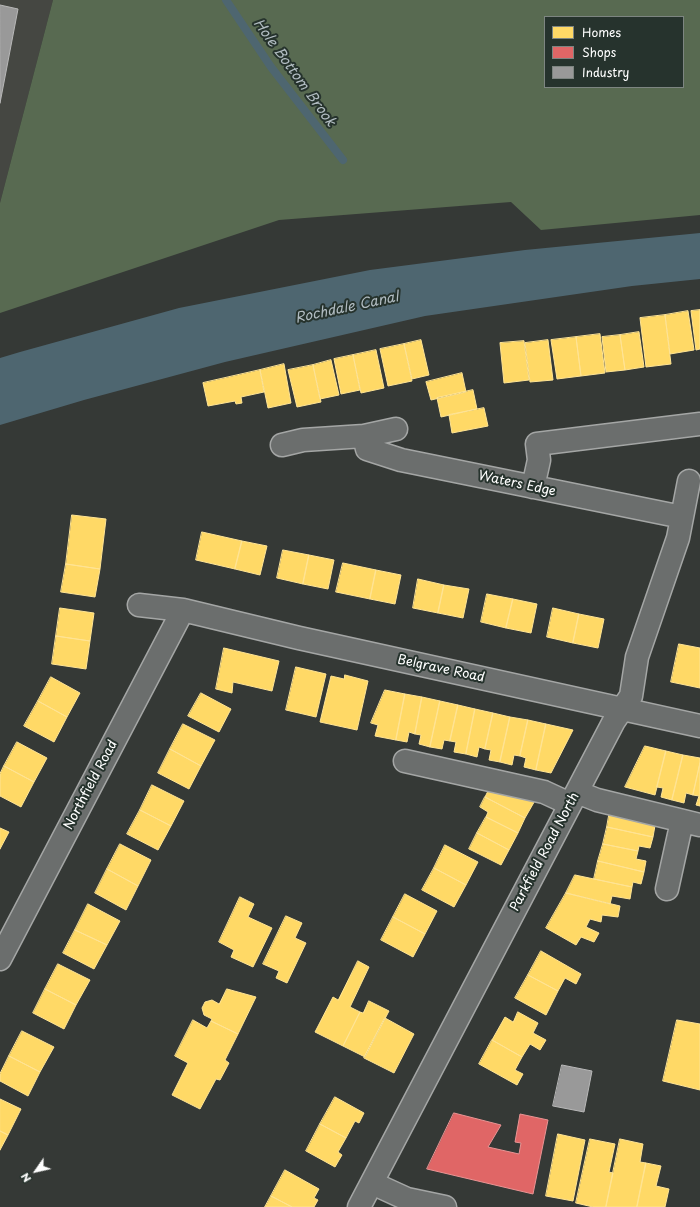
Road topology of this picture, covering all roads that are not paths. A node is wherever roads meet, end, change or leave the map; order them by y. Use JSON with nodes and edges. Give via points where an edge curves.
{"nodes":[{"id":1,"x":700,"y":424,"type":"edge"},
{"id":2,"x":396,"y":429,"type":"dead end"},
{"id":3,"x":364,"y":436,"type":"junction"},
{"id":4,"x":282,"y":445,"type":"dead end"},
{"id":5,"x":689,"y":481,"type":"dead end"},
{"id":6,"x":532,"y":487,"type":"junction"},
{"id":7,"x":682,"y":517,"type":"junction"},
{"id":8,"x":139,"y":605,"type":"dead end"},
{"id":9,"x":183,"y":610,"type":"junction"},
{"id":10,"x":621,"y":709,"type":"junction"},
{"id":11,"x":700,"y":726,"type":"edge"},
{"id":12,"x":405,"y":761,"type":"dead end"},
{"id":13,"x":574,"y":798,"type":"junction"},
{"id":14,"x":691,"y":823,"type":"edge"},
{"id":15,"x":667,"y":889,"type":"dead end"},
{"id":16,"x":0,"y":959,"type":"edge"},
{"id":17,"x":372,"y":1183,"type":"junction"},
{"id":18,"x":359,"y":1207,"type":"edge"},
{"id":19,"x":445,"y":1207,"type":"edge"}],
"edges":[{"from":1,"to":6,"type":"street","via":[[537,444],[539,460]]},
{"from":2,"to":3,"type":"street"},
{"from":3,"to":4,"type":"street","via":[[303,440]]},
{"from":3,"to":6,"type":"street","name":"Waters Edge","via":[[367,449],[401,460]]},
{"from":5,"to":7,"type":"street","name":"Parkfield Road North"},
{"from":6,"to":7,"type":"street","name":"Waters Edge"},
{"from":7,"to":10,"type":"street","name":"Parkfield Road North","via":[[678,538],[637,657],[631,696]]},
{"from":8,"to":9,"type":"street","name":"Belgrave Road"},
{"from":9,"to":10,"type":"street","name":"Belgrave Road"},
{"from":9,"to":16,"type":"street","name":"Northfield Road"},
{"from":10,"to":11,"type":"street","name":"Belgrave Road"},
{"from":10,"to":13,"type":"street","name":"Parkfield Road North"},
{"from":12,"to":13,"type":"street"},
{"from":13,"to":14,"type":"street","via":[[597,800]]},
{"from":13,"to":17,"type":"street","name":"Parkfield Road North"},
{"from":14,"to":15,"type":"street"},
{"from":17,"to":18,"type":"street","name":"Parkfield Road North"},
{"from":17,"to":19,"type":"street","via":[[407,1199]]}]}
